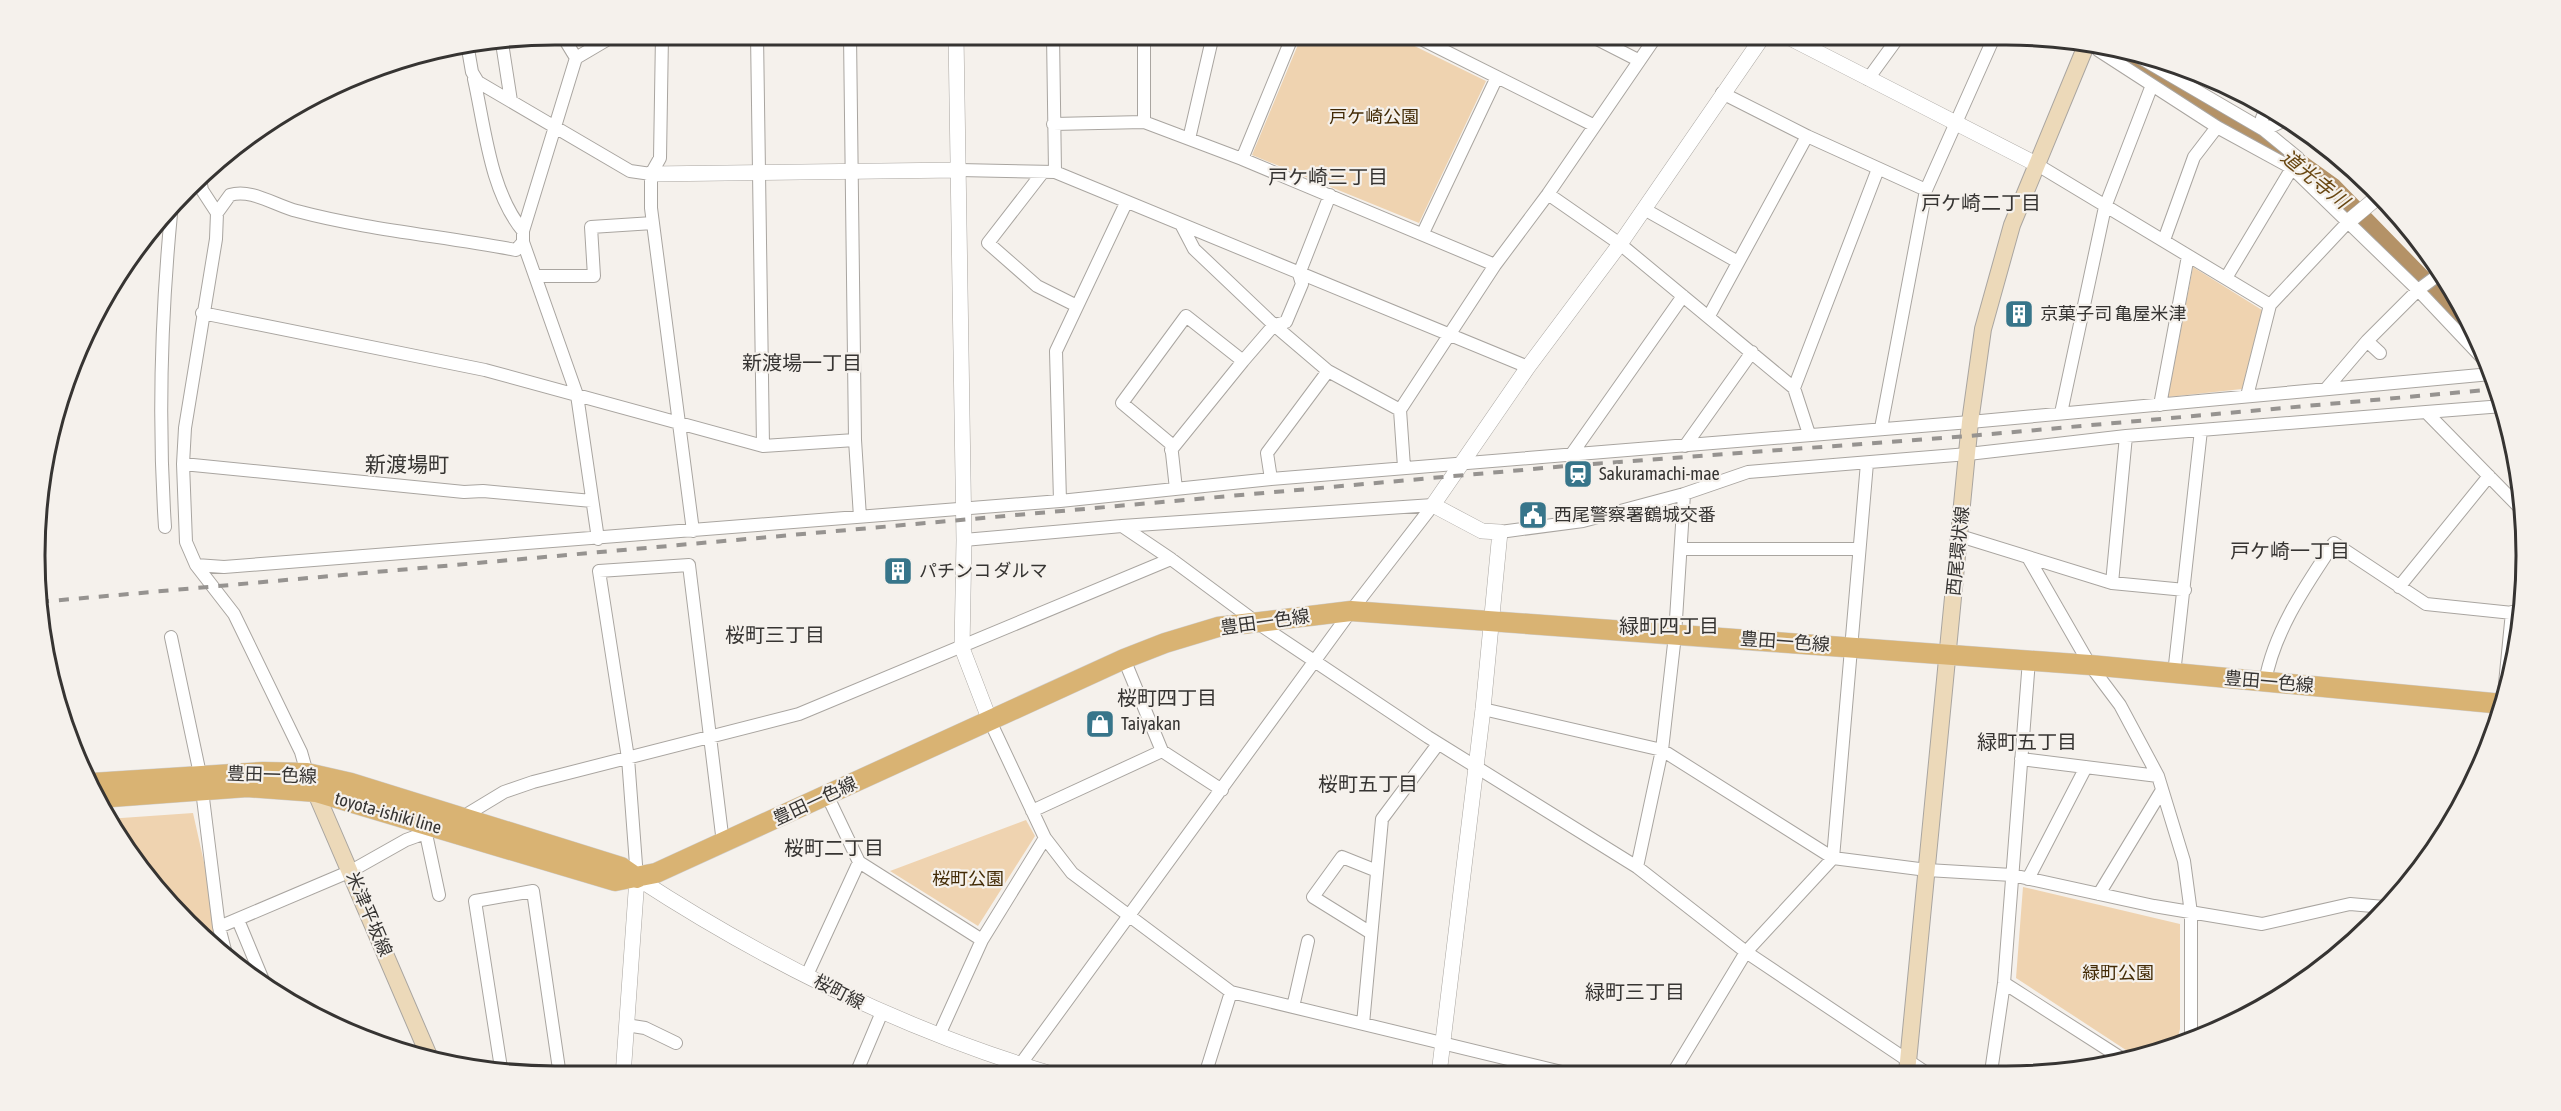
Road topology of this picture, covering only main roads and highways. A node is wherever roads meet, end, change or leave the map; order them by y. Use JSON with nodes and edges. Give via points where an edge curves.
{"nodes":[{"id":1,"x":2084,"y":51,"type":"edge"},
{"id":2,"x":1947,"y":654,"type":"junction"},
{"id":3,"x":2494,"y":703,"type":"edge"},
{"id":4,"x":307,"y":773,"type":"junction"},
{"id":5,"x":99,"y":783,"type":"edge"},
{"id":6,"x":195,"y":783,"type":"junction"},
{"id":7,"x":316,"y":792,"type":"junction"},
{"id":8,"x":106,"y":797,"type":"edge"},
{"id":9,"x":637,"y":878,"type":"junction"},
{"id":10,"x":426,"y":1050,"type":"edge"},
{"id":11,"x":1908,"y":1066,"type":"edge"}],
"edges":[{"from":1,"to":2,"type":"main road","name":"西尾環状線","via":[[2012,225],[1983,329]]},
{"from":2,"to":3,"type":"main road","name":"豊田一色線"},
{"from":2,"to":9,"type":"main road","name":"豊田一色線","via":[[1352,611],[1218,627],[1124,659],[723,843]]},
{"from":2,"to":11,"type":"main road","name":"西尾環状線"},
{"from":4,"to":6,"type":"main road","name":"豊田一色線"},
{"from":4,"to":7,"type":"main road","name":"米津平坂線"},
{"from":4,"to":9,"type":"main road","name":"豊田一色線","via":[[351,783],[621,867]]},
{"from":5,"to":6,"type":"main road","name":"豊田一色線"},
{"from":6,"to":7,"type":"main road","name":"toyota-ishiki line"},
{"from":6,"to":8,"type":"main road","name":"toyota-ishiki line"},
{"from":7,"to":9,"type":"main road","name":"toyota-ishiki line","via":[[433,831],[615,881]]},
{"from":7,"to":10,"type":"main road","name":"米津平坂線"}]}
